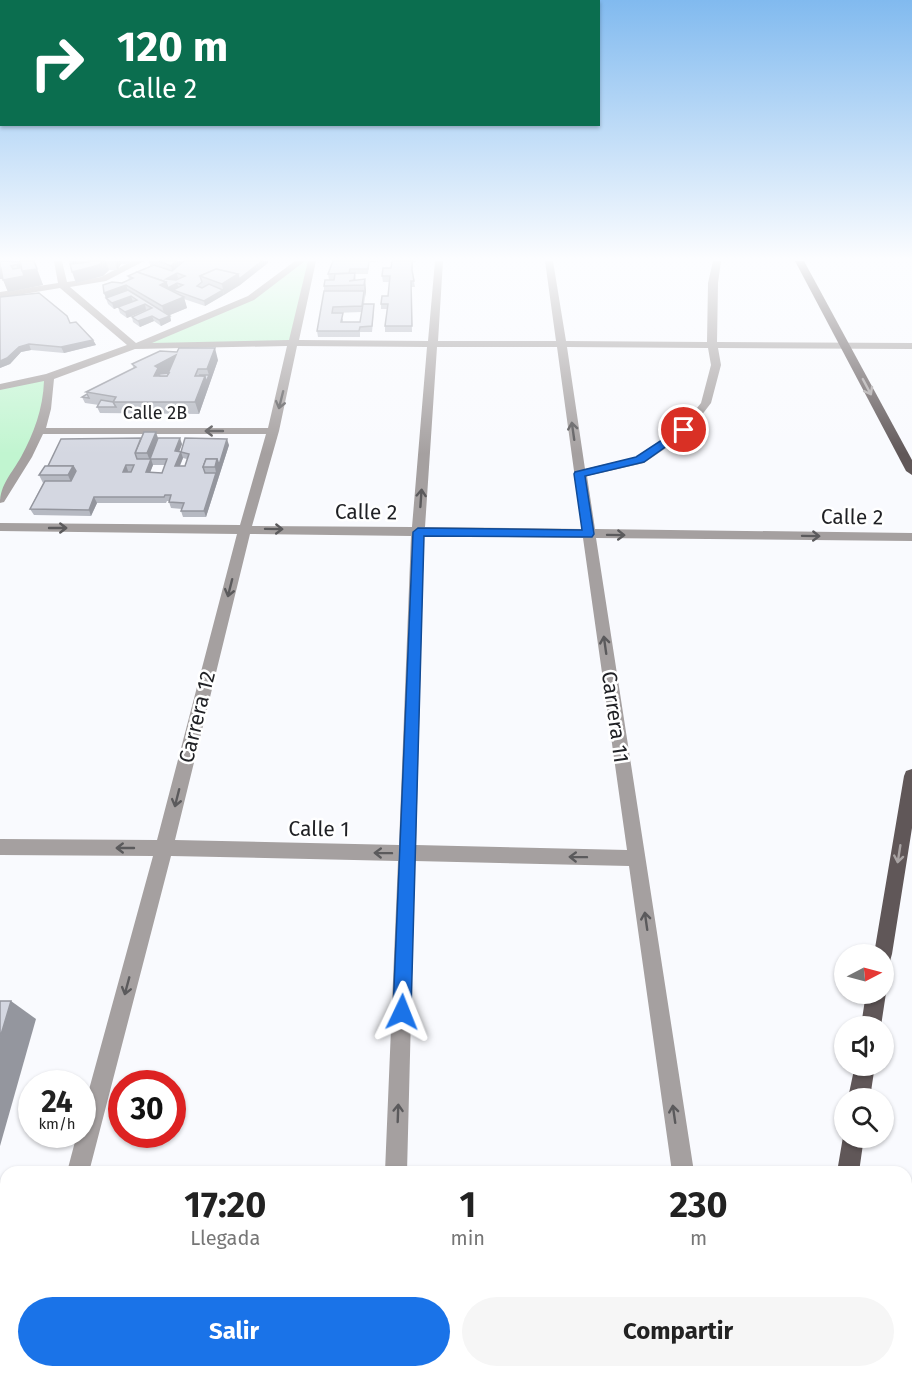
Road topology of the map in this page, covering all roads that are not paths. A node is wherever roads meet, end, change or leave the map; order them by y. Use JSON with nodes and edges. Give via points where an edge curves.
{"nodes":[{"id":1,"x":109,"y":325,"type":"edge"},
{"id":2,"x":185,"y":325,"type":"edge"},
{"id":3,"x":299,"y":325,"type":"edge"},
{"id":4,"x":434,"y":325,"type":"edge"},
{"id":5,"x":558,"y":325,"type":"edge"},
{"id":6,"x":712,"y":325,"type":"edge"},
{"id":7,"x":834,"y":325,"type":"edge"},
{"id":8,"x":295,"y":343,"type":"junction"},
{"id":9,"x":432,"y":344,"type":"junction"},
{"id":10,"x":560,"y":344,"type":"junction"},
{"id":11,"x":712,"y":345,"type":"junction"},
{"id":12,"x":844,"y":345,"type":"junction"},
{"id":13,"x":134,"y":346,"type":"junction"},
{"id":14,"x":912,"y":346,"type":"edge"},
{"id":15,"x":49,"y":377,"type":"junction"},
{"id":16,"x":0,"y":387,"type":"edge"},
{"id":17,"x":38,"y":431,"type":"junction"},
{"id":18,"x":273,"y":431,"type":"junction"},
{"id":19,"x":912,"y":471,"type":"edge"},
{"id":20,"x":579,"y":474,"type":"junction"},
{"id":21,"x":0,"y":499,"type":"edge"},
{"id":22,"x":0,"y":527,"type":"edge"},
{"id":23,"x":245,"y":529,"type":"junction"},
{"id":24,"x":418,"y":532,"type":"junction"},
{"id":25,"x":588,"y":534,"type":"junction"},
{"id":26,"x":912,"y":537,"type":"edge"},
{"id":27,"x":912,"y":776,"type":"edge"},
{"id":28,"x":0,"y":847,"type":"edge"},
{"id":29,"x":165,"y":848,"type":"junction"},
{"id":30,"x":408,"y":853,"type":"junction"},
{"id":31,"x":636,"y":858,"type":"junction"},
{"id":32,"x":885,"y":944,"type":"edge"},
{"id":33,"x":851,"y":1148,"type":"edge"},
{"id":34,"x":80,"y":1166,"type":"edge"},
{"id":35,"x":396,"y":1166,"type":"edge"},
{"id":36,"x":682,"y":1166,"type":"edge"},
{"id":37,"x":849,"y":1166,"type":"edge"}],
"edges":[{"from":1,"to":13,"type":"street"},
{"from":2,"to":13,"type":"street"},
{"from":3,"to":8,"type":"street","name":"Carrera 12"},
{"from":4,"to":9,"type":"street"},
{"from":5,"to":10,"type":"street","name":"Carrera 11"},
{"from":6,"to":11,"type":"street"},
{"from":7,"to":12,"type":"main road"},
{"from":8,"to":9,"type":"street"},
{"from":8,"to":13,"type":"street"},
{"from":8,"to":18,"type":"street","name":"Carrera 12","one_way":true},
{"from":9,"to":10,"type":"street"},
{"from":24,"to":9,"type":"street","one_way":true},
{"from":10,"to":11,"type":"street"},
{"from":20,"to":10,"type":"street","name":"Carrera 11","one_way":true},
{"from":11,"to":12,"type":"street"},
{"from":11,"to":20,"type":"street","via":[[716,364],[706,403],[684,430],[640,460]]},
{"from":12,"to":14,"type":"street"},
{"from":12,"to":19,"type":"main road","one_way":true},
{"from":13,"to":15,"type":"street"},
{"from":15,"to":16,"type":"street"},
{"from":15,"to":17,"type":"street","via":[[50,394]]},
{"from":18,"to":17,"type":"street","name":"Calle 2B","one_way":true},
{"from":17,"to":21,"type":"street"},
{"from":18,"to":23,"type":"street","name":"Carrera 12"},
{"from":20,"to":25,"type":"street","name":"Carrera 11"},
{"from":22,"to":23,"type":"street","name":"Calle 2","one_way":true},
{"from":23,"to":24,"type":"street","name":"Calle 2","one_way":true},
{"from":23,"to":29,"type":"street","name":"Carrera 12","one_way":true},
{"from":24,"to":25,"type":"street","name":"Calle 2"},
{"from":24,"to":30,"type":"street"},
{"from":25,"to":26,"type":"street","name":"Calle 2","one_way":true},
{"from":31,"to":25,"type":"street","name":"Carrera 11","one_way":true},
{"from":27,"to":32,"type":"main road","one_way":true},
{"from":29,"to":28,"type":"street","name":"Calle 1","one_way":true},
{"from":30,"to":29,"type":"street","name":"Calle 1","one_way":true},
{"from":29,"to":34,"type":"street","name":"Carrera 12","one_way":true},
{"from":31,"to":30,"type":"street","name":"Calle 1","one_way":true},
{"from":35,"to":30,"type":"street","one_way":true},
{"from":36,"to":31,"type":"street","name":"Carrera 11","one_way":true},
{"from":33,"to":37,"type":"main road"}]}
